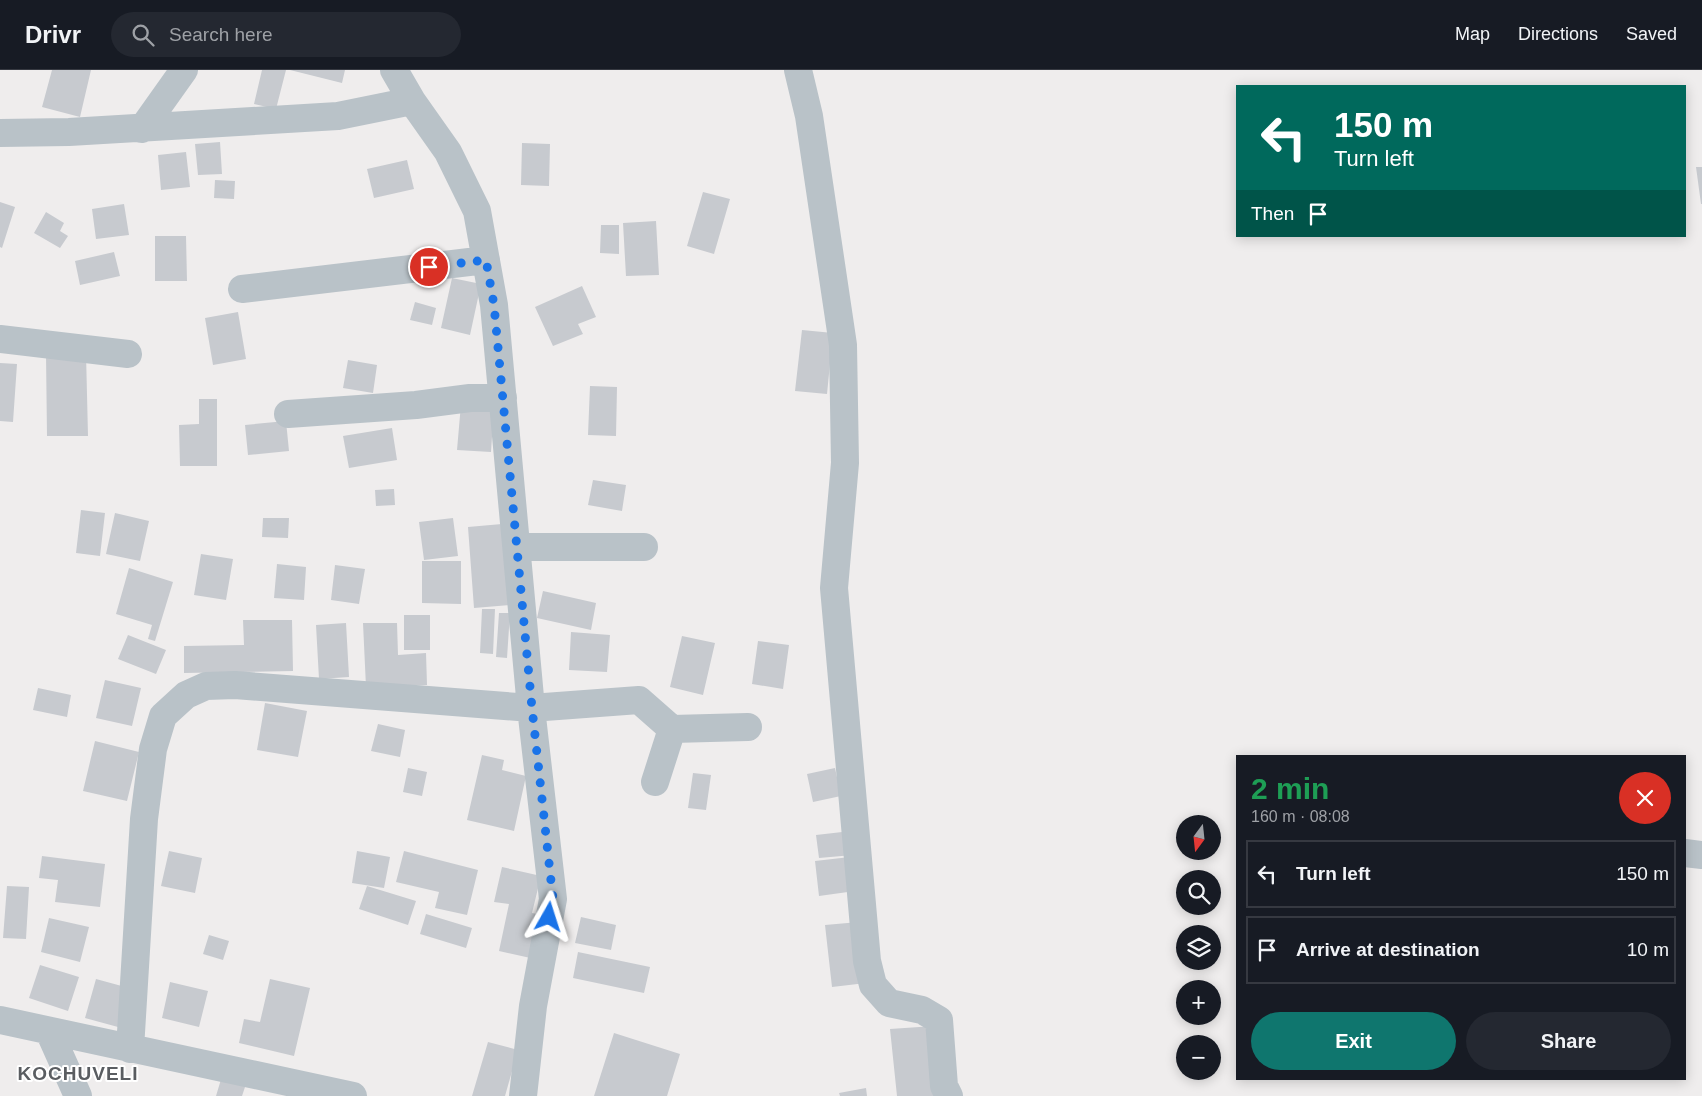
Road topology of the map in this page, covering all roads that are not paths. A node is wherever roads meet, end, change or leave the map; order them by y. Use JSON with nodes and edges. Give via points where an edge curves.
{"nodes":[{"id":1,"x":184,"y":70,"type":"edge"},
{"id":2,"x":394,"y":70,"type":"edge"},
{"id":3,"x":798,"y":70,"type":"edge"},
{"id":4,"x":412,"y":101,"type":"junction"},
{"id":5,"x":142,"y":129,"type":"junction"},
{"id":6,"x":0,"y":133,"type":"edge"},
{"id":7,"x":486,"y":260,"type":"junction"},
{"id":8,"x":242,"y":289,"type":"dead end"},
{"id":9,"x":0,"y":339,"type":"edge"},
{"id":10,"x":128,"y":354,"type":"dead end"},
{"id":11,"x":503,"y":398,"type":"junction"},
{"id":12,"x":288,"y":414,"type":"dead end"},
{"id":13,"x":517,"y":547,"type":"junction"},
{"id":14,"x":644,"y":547,"type":"dead end"},
{"id":15,"x":532,"y":708,"type":"junction"},
{"id":16,"x":748,"y":726,"type":"dead end"},
{"id":17,"x":672,"y":729,"type":"junction"},
{"id":18,"x":655,"y":782,"type":"dead end"},
{"id":19,"x":1686,"y":853,"type":"edge"},
{"id":20,"x":1702,"y":855,"type":"edge"},
{"id":21,"x":0,"y":1020,"type":"edge"},
{"id":22,"x":49,"y":1031,"type":"junction"},
{"id":23,"x":130,"y":1049,"type":"junction"},
{"id":24,"x":78,"y":1096,"type":"edge"},
{"id":25,"x":353,"y":1096,"type":"edge"},
{"id":26,"x":523,"y":1096,"type":"edge"},
{"id":27,"x":948,"y":1096,"type":"edge"}],
"edges":[{"from":1,"to":5,"type":"street"},
{"from":2,"to":4,"type":"street"},
{"from":3,"to":27,"type":"street","via":[[809,116],[844,344],[846,463],[834,588],[867,960],[873,985],[889,1003],[922,1010],[939,1020],[944,1086]]},
{"from":4,"to":5,"type":"street","via":[[338,116]]},
{"from":4,"to":7,"type":"street","via":[[448,152],[477,211]]},
{"from":5,"to":6,"type":"street"},
{"from":7,"to":8,"type":"street"},
{"from":7,"to":11,"type":"street"},
{"from":9,"to":10,"type":"street"},
{"from":11,"to":12,"type":"street"},
{"from":11,"to":13,"type":"street"},
{"from":13,"to":14,"type":"street"},
{"from":13,"to":15,"type":"street"},
{"from":15,"to":17,"type":"street","via":[[639,700]]},
{"from":15,"to":23,"type":"street","via":[[236,685],[206,686],[186,695],[162,716],[153,749],[144,820]]},
{"from":15,"to":26,"type":"street","via":[[553,899],[533,1006]]},
{"from":16,"to":17,"type":"street"},
{"from":17,"to":18,"type":"street"},
{"from":19,"to":20,"type":"street"},
{"from":21,"to":22,"type":"street"},
{"from":22,"to":23,"type":"street"},
{"from":22,"to":24,"type":"street"},
{"from":23,"to":25,"type":"street"}]}
